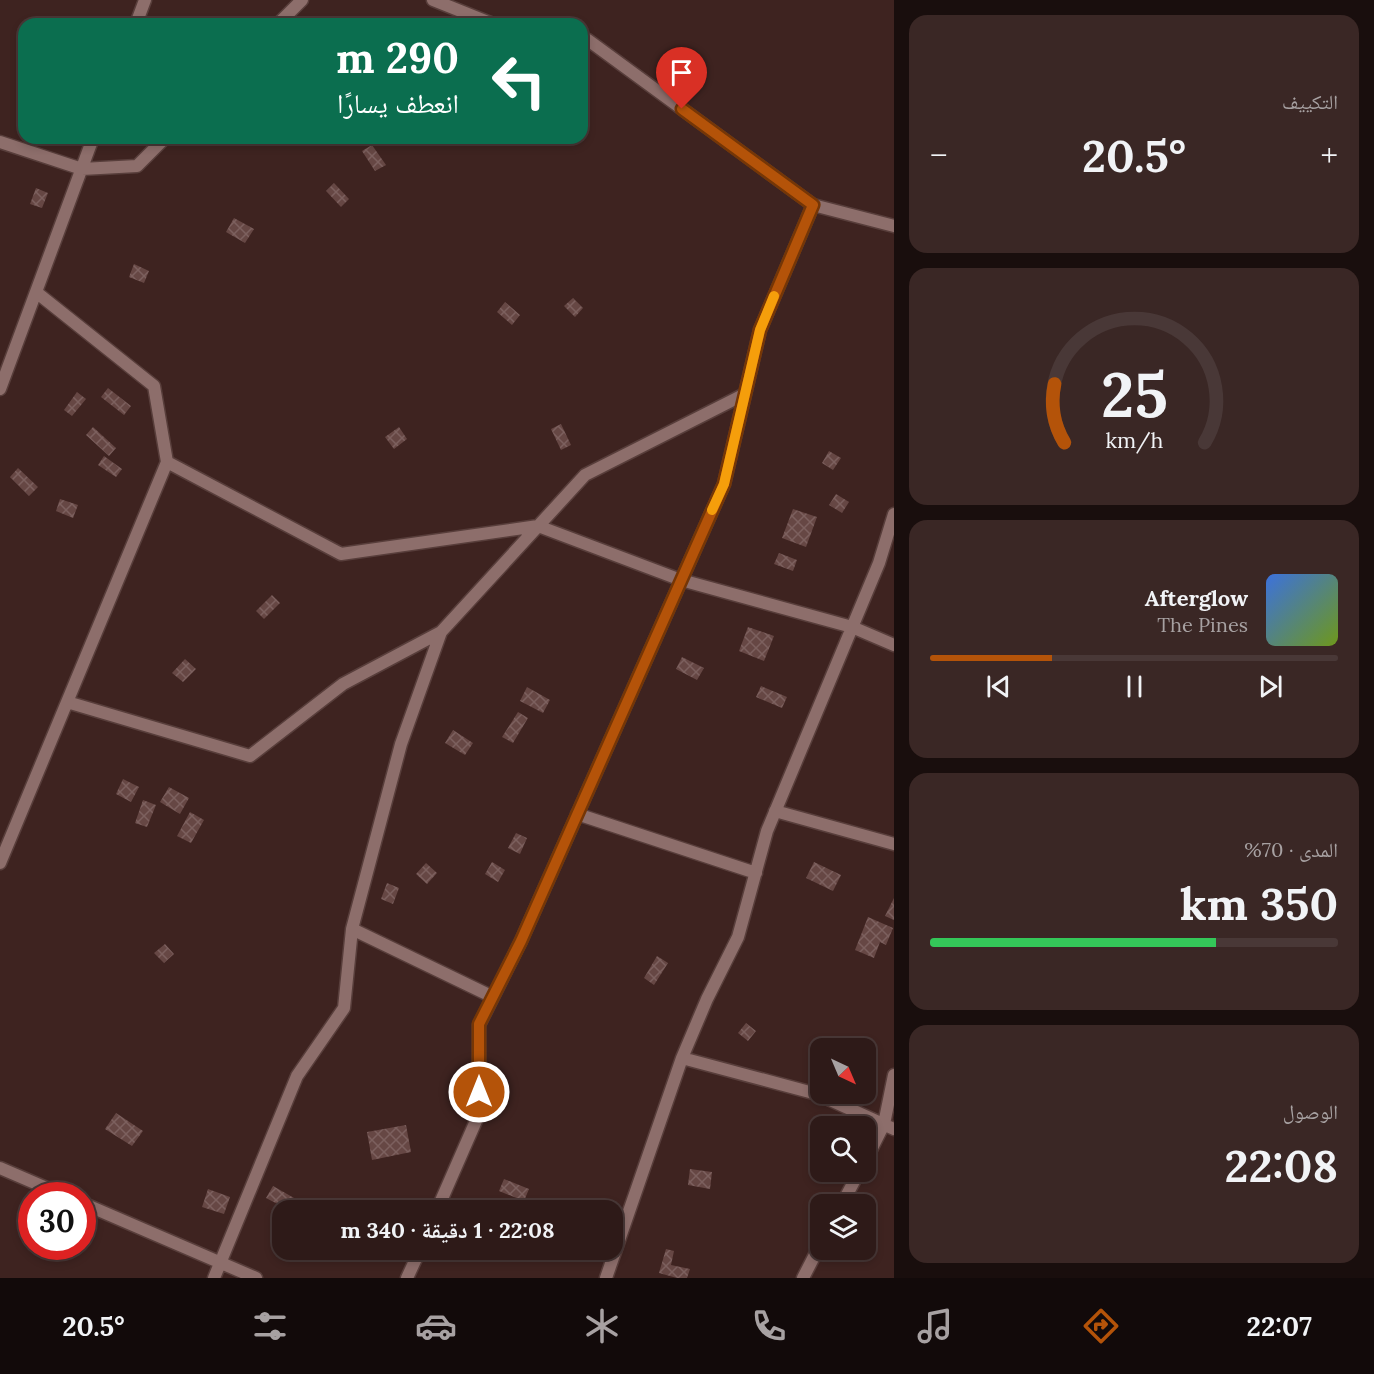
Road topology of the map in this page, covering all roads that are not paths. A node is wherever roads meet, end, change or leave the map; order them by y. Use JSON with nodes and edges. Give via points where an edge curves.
{"nodes":[{"id":1,"x":145,"y":0,"type":"edge"},
{"id":2,"x":302,"y":0,"type":"edge"},
{"id":3,"x":433,"y":0,"type":"edge"},
{"id":4,"x":138,"y":18,"type":"edge"},
{"id":5,"x":284,"y":18,"type":"edge"},
{"id":6,"x":478,"y":18,"type":"edge"},
{"id":7,"x":588,"y":40,"type":"edge"},
{"id":8,"x":0,"y":142,"type":"edge"},
{"id":9,"x":91,"y":144,"type":"edge"},
{"id":10,"x":159,"y":144,"type":"edge"},
{"id":11,"x":82,"y":169,"type":"junction"},
{"id":12,"x":813,"y":205,"type":"junction"},
{"id":13,"x":894,"y":226,"type":"edge"},
{"id":14,"x":36,"y":292,"type":"junction"},
{"id":15,"x":0,"y":389,"type":"edge"},
{"id":16,"x":745,"y":394,"type":"junction"},
{"id":17,"x":167,"y":462,"type":"junction"},
{"id":18,"x":894,"y":514,"type":"edge"},
{"id":19,"x":538,"y":526,"type":"junction"},
{"id":20,"x":681,"y":580,"type":"junction"},
{"id":21,"x":852,"y":627,"type":"junction"},
{"id":22,"x":441,"y":632,"type":"junction"},
{"id":23,"x":894,"y":645,"type":"edge"},
{"id":24,"x":67,"y":702,"type":"junction"},
{"id":25,"x":776,"y":811,"type":"junction"},
{"id":26,"x":577,"y":814,"type":"junction"},
{"id":27,"x":894,"y":844,"type":"edge"},
{"id":28,"x":0,"y":862,"type":"edge"},
{"id":29,"x":756,"y":873,"type":"junction"},
{"id":30,"x":352,"y":929,"type":"junction"},
{"id":31,"x":494,"y":997,"type":"junction"},
{"id":32,"x":682,"y":1058,"type":"junction"},
{"id":33,"x":894,"y":1075,"type":"edge"},
{"id":34,"x":889,"y":1126,"type":"edge"},
{"id":35,"x":876,"y":1145,"type":"edge"},
{"id":36,"x":0,"y":1168,"type":"edge"},
{"id":37,"x":32,"y":1182,"type":"edge"},
{"id":38,"x":441,"y":1200,"type":"edge"},
{"id":39,"x":96,"y":1209,"type":"edge"},
{"id":40,"x":415,"y":1260,"type":"edge"},
{"id":41,"x":812,"y":1260,"type":"edge"},
{"id":42,"x":220,"y":1262,"type":"junction"},
{"id":43,"x":214,"y":1278,"type":"edge"},
{"id":44,"x":256,"y":1278,"type":"edge"},
{"id":45,"x":407,"y":1278,"type":"edge"},
{"id":46,"x":606,"y":1278,"type":"edge"},
{"id":47,"x":803,"y":1278,"type":"edge"}],
"edges":[{"from":1,"to":4,"type":"street"},
{"from":2,"to":5,"type":"street"},
{"from":3,"to":6,"type":"street"},
{"from":7,"to":12,"type":"street"},
{"from":8,"to":11,"type":"street"},
{"from":9,"to":11,"type":"street"},
{"from":10,"to":11,"type":"street","via":[[137,166]]},
{"from":11,"to":14,"type":"street"},
{"from":12,"to":13,"type":"street"},
{"from":12,"to":16,"type":"street","via":[[760,330]]},
{"from":14,"to":15,"type":"street"},
{"from":14,"to":17,"type":"street","via":[[154,386]]},
{"from":16,"to":19,"type":"street","via":[[585,475]]},
{"from":16,"to":20,"type":"street","via":[[724,484]]},
{"from":17,"to":19,"type":"street","via":[[340,554]]},
{"from":17,"to":24,"type":"street"},
{"from":18,"to":21,"type":"street","via":[[879,563]]},
{"from":19,"to":20,"type":"street"},
{"from":19,"to":22,"type":"street"},
{"from":20,"to":21,"type":"street"},
{"from":20,"to":26,"type":"street"},
{"from":21,"to":23,"type":"street"},
{"from":21,"to":25,"type":"street"},
{"from":22,"to":24,"type":"street","via":[[343,684],[250,756]]},
{"from":22,"to":30,"type":"street","via":[[401,744]]},
{"from":24,"to":28,"type":"street"},
{"from":25,"to":27,"type":"street"},
{"from":25,"to":29,"type":"street"},
{"from":26,"to":29,"type":"street"},
{"from":26,"to":31,"type":"street"},
{"from":29,"to":32,"type":"street","via":[[738,937]]},
{"from":30,"to":31,"type":"street"},
{"from":30,"to":42,"type":"street","via":[[344,1008],[297,1076]]},
{"from":31,"to":38,"type":"street","via":[[479,1024],[479,1114]]},
{"from":32,"to":34,"type":"street","via":[[817,1094]]},
{"from":32,"to":46,"type":"street"},
{"from":33,"to":34,"type":"street"},
{"from":34,"to":35,"type":"street"},
{"from":36,"to":37,"type":"street"},
{"from":39,"to":42,"type":"street"},
{"from":40,"to":45,"type":"street"},
{"from":41,"to":47,"type":"street"},
{"from":42,"to":43,"type":"street"},
{"from":42,"to":44,"type":"street"}]}
